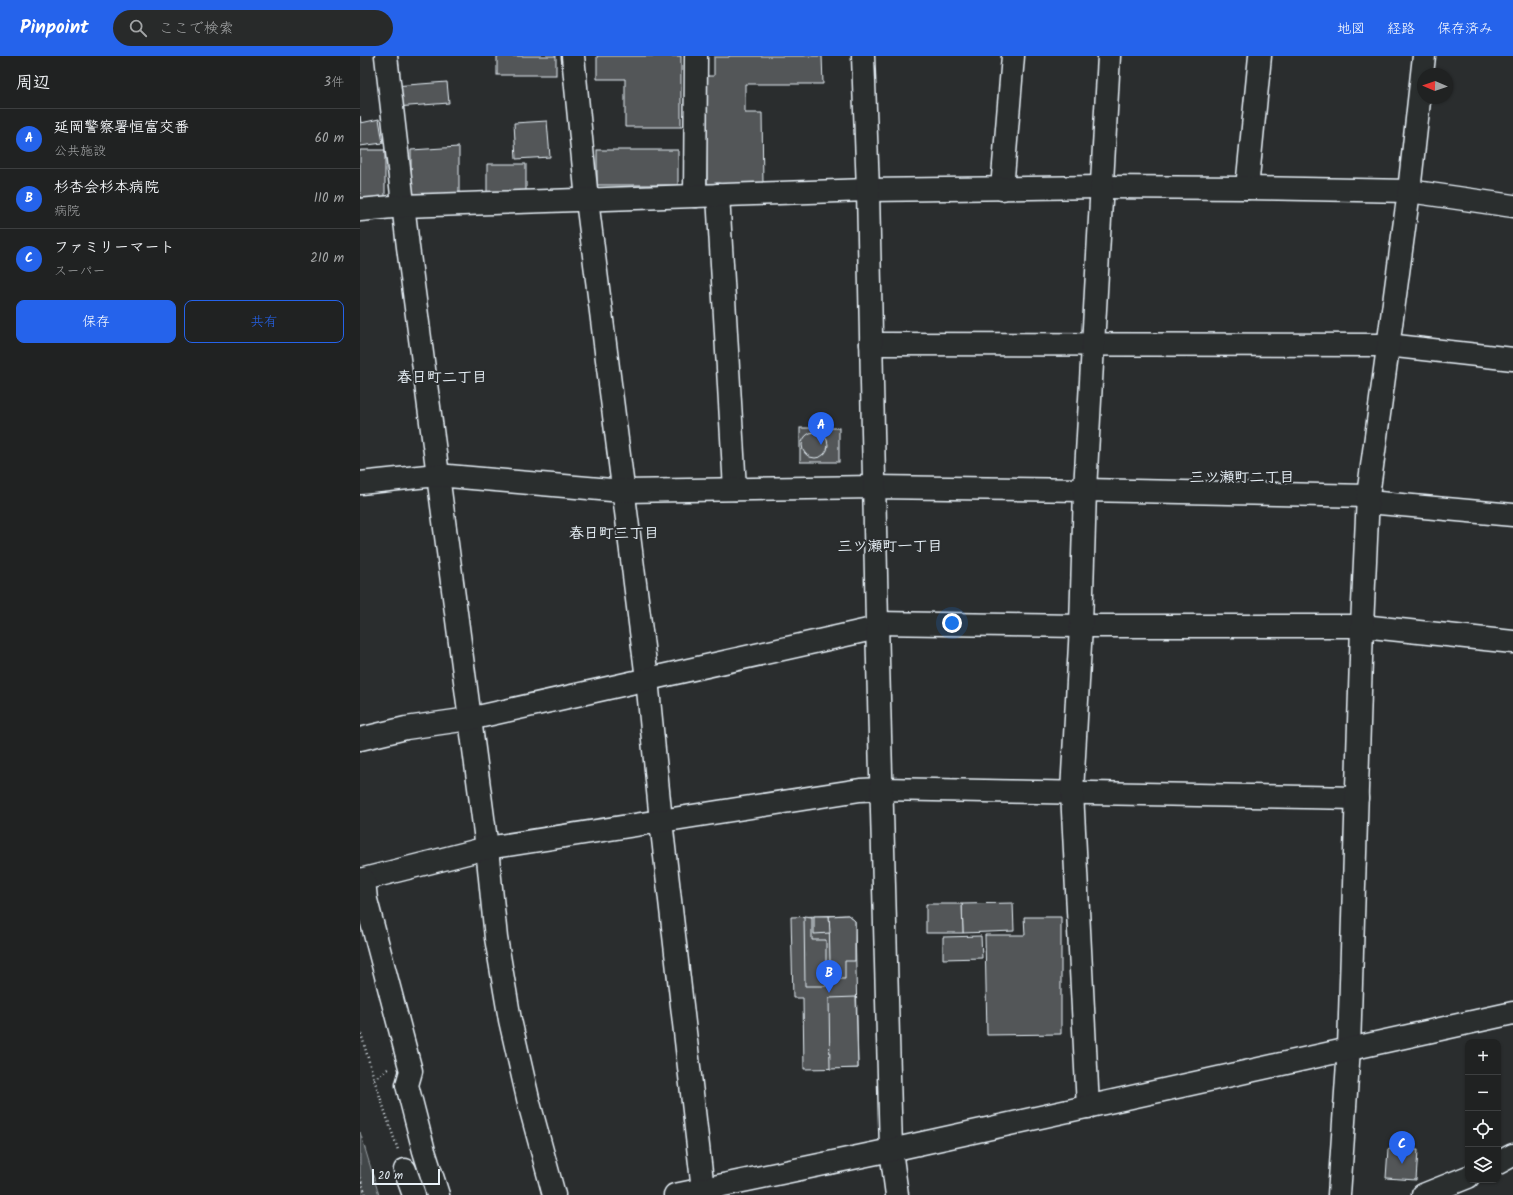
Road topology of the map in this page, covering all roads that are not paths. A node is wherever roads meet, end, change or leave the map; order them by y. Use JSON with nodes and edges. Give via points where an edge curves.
{"nodes":[{"id":1,"x":386,"y":56,"type":"edge"},
{"id":2,"x":573,"y":56,"type":"edge"},
{"id":3,"x":696,"y":56,"type":"edge"},
{"id":4,"x":863,"y":56,"type":"edge"},
{"id":5,"x":1013,"y":56,"type":"edge"},
{"id":6,"x":1109,"y":56,"type":"edge"},
{"id":7,"x":1260,"y":56,"type":"edge"},
{"id":8,"x":1424,"y":56,"type":"edge"},
{"id":9,"x":1101,"y":187,"type":"junction"},
{"id":10,"x":1002,"y":188,"type":"junction"},
{"id":11,"x":1247,"y":188,"type":"junction"},
{"id":12,"x":868,"y":190,"type":"junction"},
{"id":13,"x":1409,"y":191,"type":"junction"},
{"id":14,"x":718,"y":195,"type":"junction"},
{"id":15,"x":695,"y":196,"type":"junction"},
{"id":16,"x":587,"y":200,"type":"junction"},
{"id":17,"x":403,"y":206,"type":"junction"},
{"id":18,"x":1513,"y":206,"type":"edge"},
{"id":19,"x":360,"y":210,"type":"edge"},
{"id":20,"x":871,"y":344,"type":"junction"},
{"id":21,"x":1093,"y":344,"type":"junction"},
{"id":22,"x":1387,"y":346,"type":"junction"},
{"id":23,"x":1513,"y":359,"type":"edge"},
{"id":24,"x":438,"y":475,"type":"junction"},
{"id":25,"x":360,"y":483,"type":"edge"},
{"id":26,"x":875,"y":487,"type":"junction"},
{"id":27,"x":736,"y":489,"type":"junction"},
{"id":28,"x":1085,"y":490,"type":"junction"},
{"id":29,"x":623,"y":491,"type":"junction"},
{"id":30,"x":1368,"y":499,"type":"junction"},
{"id":31,"x":1513,"y":515,"type":"edge"},
{"id":32,"x":877,"y":626,"type":"junction"},
{"id":33,"x":1080,"y":626,"type":"junction"},
{"id":34,"x":1362,"y":626,"type":"junction"},
{"id":35,"x":1513,"y":642,"type":"edge"},
{"id":36,"x":647,"y":679,"type":"junction"},
{"id":37,"x":470,"y":719,"type":"junction"},
{"id":38,"x":360,"y":739,"type":"edge"},
{"id":39,"x":882,"y":789,"type":"junction"},
{"id":40,"x":1072,"y":792,"type":"junction"},
{"id":41,"x":1357,"y":798,"type":"junction"},
{"id":42,"x":661,"y":821,"type":"junction"},
{"id":43,"x":487,"y":848,"type":"junction"},
{"id":44,"x":362,"y":880,"type":"edge"},
{"id":45,"x":1513,"y":1013,"type":"edge"},
{"id":46,"x":1349,"y":1048,"type":"junction"},
{"id":47,"x":1088,"y":1107,"type":"junction"},
{"id":48,"x":891,"y":1150,"type":"junction"},
{"id":49,"x":1513,"y":1155,"type":"edge"},
{"id":50,"x":1501,"y":1161,"type":"edge"},
{"id":51,"x":405,"y":1170,"type":"road end"},
{"id":52,"x":1465,"y":1178,"type":"edge"},
{"id":53,"x":703,"y":1190,"type":"junction"},
{"id":54,"x":414,"y":1195,"type":"edge"},
{"id":55,"x":438,"y":1195,"type":"edge"},
{"id":56,"x":554,"y":1195,"type":"edge"},
{"id":57,"x":675,"y":1195,"type":"edge"},
{"id":58,"x":897,"y":1195,"type":"edge"},
{"id":59,"x":1339,"y":1195,"type":"edge"},
{"id":60,"x":1423,"y":1195,"type":"edge"}],
"edges":[{"from":1,"to":17,"type":"street"},
{"from":2,"to":16,"type":"street"},
{"from":3,"to":15,"type":"street"},
{"from":4,"to":12,"type":"street"},
{"from":5,"to":10,"type":"street"},
{"from":6,"to":9,"type":"street"},
{"from":7,"to":11,"type":"street"},
{"from":8,"to":13,"type":"street"},
{"from":9,"to":10,"type":"street"},
{"from":9,"to":11,"type":"street"},
{"from":9,"to":21,"type":"street"},
{"from":10,"to":12,"type":"street"},
{"from":11,"to":13,"type":"street"},
{"from":12,"to":14,"type":"street"},
{"from":12,"to":20,"type":"street"},
{"from":13,"to":18,"type":"street"},
{"from":13,"to":22,"type":"street"},
{"from":14,"to":15,"type":"street"},
{"from":14,"to":27,"type":"street"},
{"from":15,"to":16,"type":"street"},
{"from":16,"to":17,"type":"street"},
{"from":16,"to":29,"type":"street"},
{"from":17,"to":19,"type":"street"},
{"from":17,"to":24,"type":"street"},
{"from":20,"to":21,"type":"street"},
{"from":20,"to":26,"type":"street"},
{"from":21,"to":22,"type":"street"},
{"from":21,"to":28,"type":"street"},
{"from":22,"to":23,"type":"street"},
{"from":22,"to":30,"type":"street"},
{"from":24,"to":25,"type":"street"},
{"from":24,"to":29,"type":"street"},
{"from":24,"to":37,"type":"street"},
{"from":26,"to":27,"type":"street"},
{"from":26,"to":28,"type":"street"},
{"from":26,"to":32,"type":"street"},
{"from":27,"to":29,"type":"street"},
{"from":28,"to":30,"type":"street"},
{"from":28,"to":33,"type":"street"},
{"from":29,"to":36,"type":"street"},
{"from":30,"to":31,"type":"street"},
{"from":30,"to":34,"type":"street"},
{"from":32,"to":33,"type":"street"},
{"from":32,"to":36,"type":"street"},
{"from":32,"to":39,"type":"street"},
{"from":33,"to":34,"type":"street"},
{"from":33,"to":40,"type":"street"},
{"from":34,"to":35,"type":"street"},
{"from":34,"to":41,"type":"street"},
{"from":36,"to":37,"type":"street"},
{"from":36,"to":42,"type":"street"},
{"from":37,"to":38,"type":"street","via":[[406,728]]},
{"from":37,"to":43,"type":"street"},
{"from":39,"to":40,"type":"street"},
{"from":39,"to":42,"type":"street","via":[[860,790]]},
{"from":39,"to":48,"type":"street"},
{"from":40,"to":41,"type":"street"},
{"from":40,"to":47,"type":"street"},
{"from":41,"to":46,"type":"street"},
{"from":42,"to":43,"type":"street"},
{"from":42,"to":53,"type":"street"},
{"from":43,"to":44,"type":"street"},
{"from":43,"to":56,"type":"street","via":[[496,938],[510,1020]]},
{"from":44,"to":55,"type":"street","via":[[411,1071],[407,1085]]},
{"from":45,"to":46,"type":"street"},
{"from":46,"to":47,"type":"street"},
{"from":46,"to":59,"type":"street"},
{"from":47,"to":48,"type":"street"},
{"from":48,"to":53,"type":"street"},
{"from":48,"to":58,"type":"street"},
{"from":49,"to":50,"type":"street"},
{"from":51,"to":54,"type":"street"},
{"from":52,"to":60,"type":"street"},
{"from":53,"to":57,"type":"street"}]}
